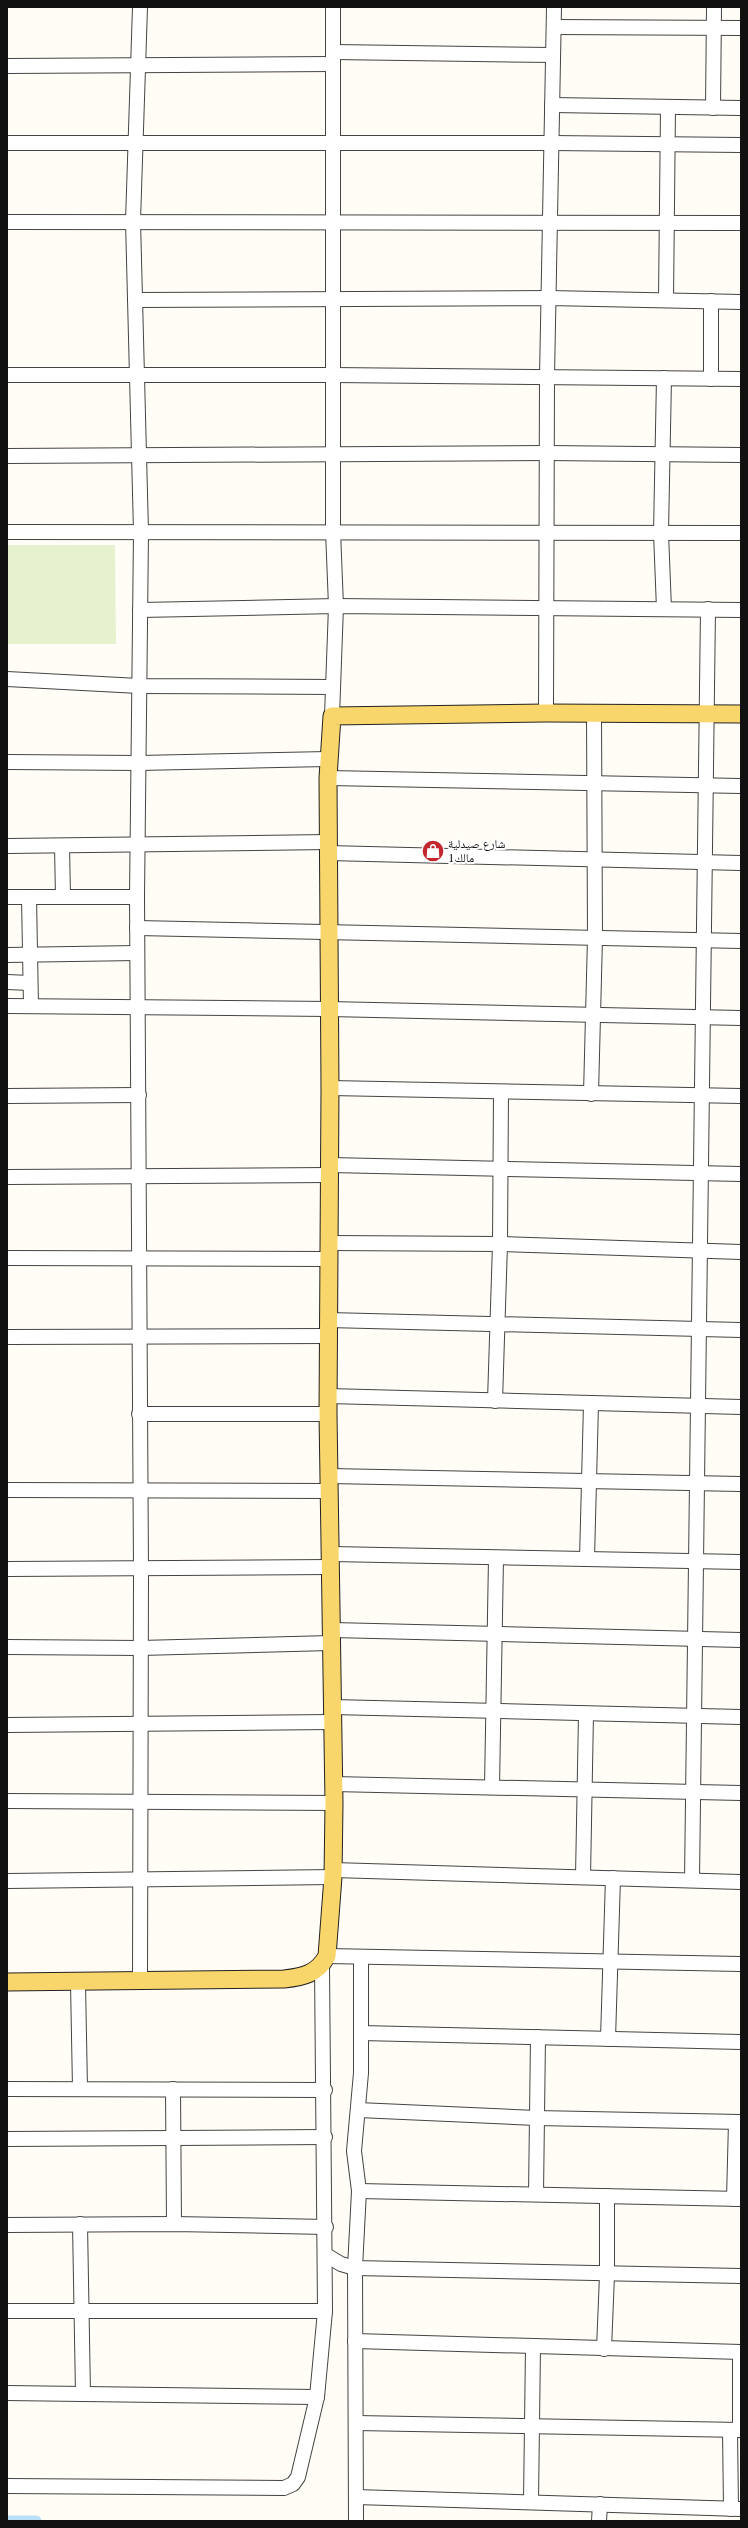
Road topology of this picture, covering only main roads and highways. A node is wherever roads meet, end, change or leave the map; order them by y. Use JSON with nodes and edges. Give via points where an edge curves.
{"nodes":[{"id":1,"x":741,"y":714,"type":"edge"},
{"id":2,"x":7,"y":1982,"type":"edge"}],
"edges":[{"from":1,"to":2,"type":"main road","via":[[332,716],[328,759],[328,1414],[334,1803],[333,1874],[325,1961],[311,1973],[284,1979]]}]}
